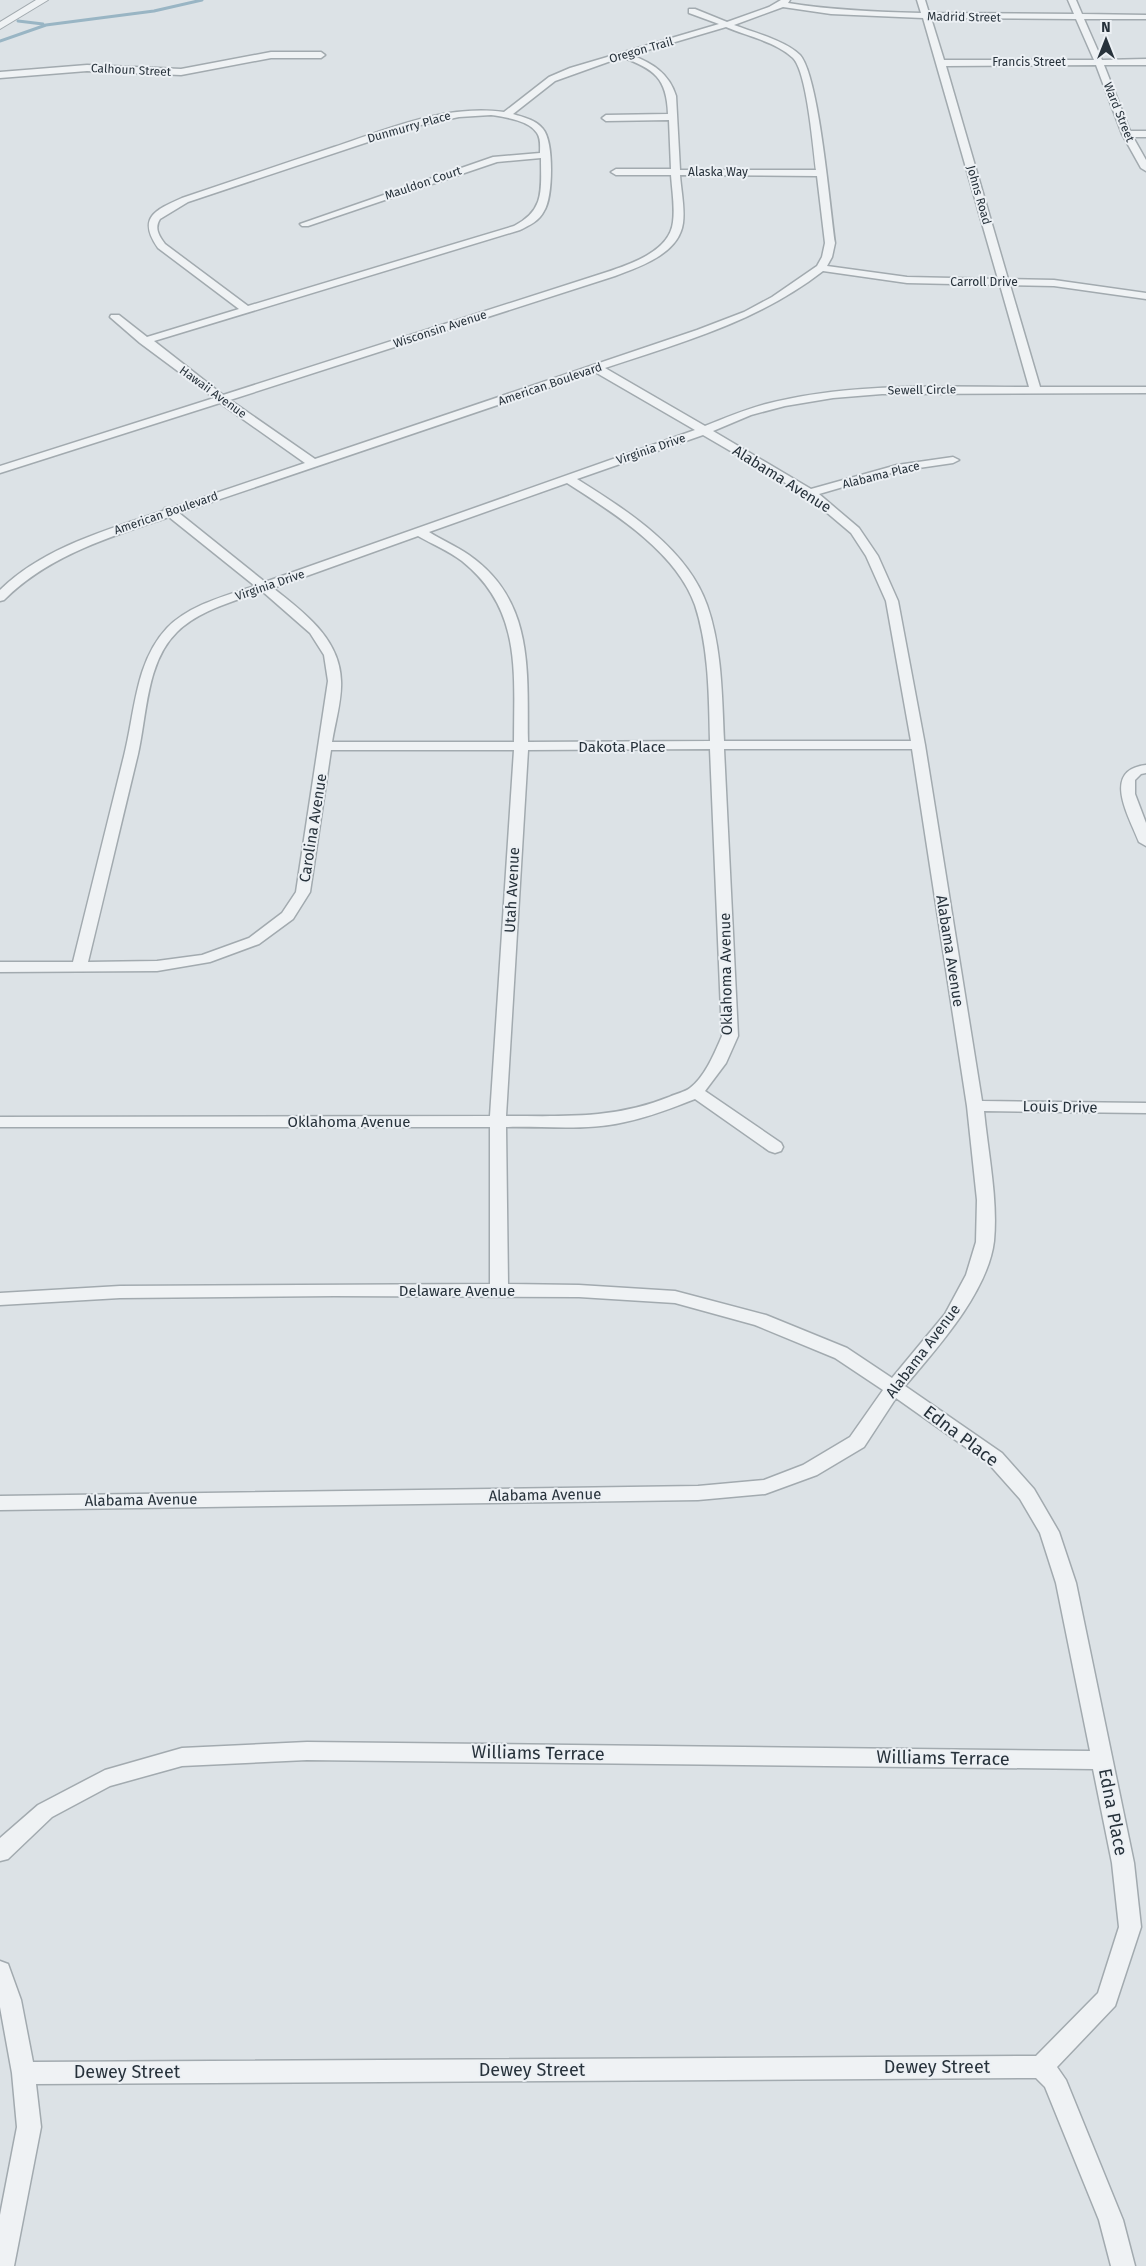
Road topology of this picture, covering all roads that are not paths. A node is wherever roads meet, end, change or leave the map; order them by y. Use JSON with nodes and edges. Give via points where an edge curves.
{"nodes":[{"id":1,"x":43,"y":0,"type":"edge"},
{"id":2,"x":921,"y":0,"type":"edge"},
{"id":3,"x":1072,"y":0,"type":"edge"},
{"id":4,"x":784,"y":2,"type":"edge"},
{"id":5,"x":692,"y":11,"type":"dead end"},
{"id":6,"x":926,"y":16,"type":"junction"},
{"id":7,"x":1146,"y":17,"type":"edge"},
{"id":8,"x":1080,"y":18,"type":"junction"},
{"id":9,"x":0,"y":26,"type":"edge"},
{"id":10,"x":724,"y":26,"type":"junction"},
{"id":11,"x":624,"y":55,"type":"junction"},
{"id":12,"x":321,"y":56,"type":"dead end"},
{"id":13,"x":941,"y":62,"type":"junction"},
{"id":14,"x":1099,"y":62,"type":"junction"},
{"id":15,"x":1146,"y":62,"type":"edge"},
{"id":16,"x":0,"y":75,"type":"edge"},
{"id":17,"x":504,"y":116,"type":"junction"},
{"id":18,"x":673,"y":117,"type":"junction"},
{"id":19,"x":606,"y":118,"type":"dead end"},
{"id":20,"x":1127,"y":134,"type":"junction"},
{"id":21,"x":1146,"y":134,"type":"edge"},
{"id":22,"x":544,"y":155,"type":"junction"},
{"id":23,"x":1146,"y":168,"type":"edge"},
{"id":24,"x":616,"y":172,"type":"dead end"},
{"id":25,"x":677,"y":172,"type":"junction"},
{"id":26,"x":821,"y":173,"type":"junction"},
{"id":27,"x":305,"y":224,"type":"dead end"},
{"id":28,"x":821,"y":268,"type":"junction"},
{"id":29,"x":1004,"y":282,"type":"junction"},
{"id":30,"x":1146,"y":296,"type":"edge"},
{"id":31,"x":247,"y":310,"type":"junction"},
{"id":32,"x":114,"y":317,"type":"dead end"},
{"id":33,"x":144,"y":341,"type":"junction"},
{"id":34,"x":597,"y":368,"type":"junction"},
{"id":35,"x":1035,"y":390,"type":"junction"},
{"id":36,"x":1146,"y":390,"type":"edge"},
{"id":37,"x":222,"y":399,"type":"junction"},
{"id":38,"x":703,"y":431,"type":"junction"},
{"id":39,"x":953,"y":460,"type":"dead end"},
{"id":40,"x":314,"y":464,"type":"junction"},
{"id":41,"x":0,"y":470,"type":"edge"},
{"id":42,"x":567,"y":478,"type":"junction"},
{"id":43,"x":810,"y":493,"type":"junction"},
{"id":44,"x":169,"y":511,"type":"junction"},
{"id":45,"x":420,"y":532,"type":"junction"},
{"id":46,"x":265,"y":587,"type":"junction"},
{"id":47,"x":0,"y":597,"type":"edge"},
{"id":48,"x":918,"y":745,"type":"junction"},
{"id":49,"x":326,"y":746,"type":"junction"},
{"id":50,"x":521,"y":746,"type":"junction"},
{"id":51,"x":717,"y":747,"type":"junction"},
{"id":52,"x":1146,"y":769,"type":"edge"},
{"id":53,"x":1128,"y":794,"type":"joint"},
{"id":54,"x":1146,"y":842,"type":"edge"},
{"id":55,"x":0,"y":967,"type":"edge"},
{"id":56,"x":79,"y":967,"type":"junction"},
{"id":57,"x":696,"y":1092,"type":"junction"},
{"id":58,"x":975,"y":1106,"type":"junction"},
{"id":59,"x":1146,"y":1108,"type":"edge"},
{"id":60,"x":0,"y":1122,"type":"edge"},
{"id":61,"x":498,"y":1122,"type":"junction"},
{"id":62,"x":776,"y":1147,"type":"dead end"},
{"id":63,"x":499,"y":1291,"type":"junction"},
{"id":64,"x":0,"y":1299,"type":"edge"},
{"id":65,"x":893,"y":1389,"type":"junction"},
{"id":66,"x":0,"y":1503,"type":"edge"},
{"id":67,"x":1104,"y":1760,"type":"junction"},
{"id":68,"x":0,"y":1852,"type":"edge"},
{"id":69,"x":0,"y":1971,"type":"edge"},
{"id":70,"x":1041,"y":2067,"type":"junction"},
{"id":71,"x":23,"y":2073,"type":"junction"},
{"id":72,"x":2,"y":2266,"type":"edge"},
{"id":73,"x":1124,"y":2266,"type":"edge"}],
"edges":[{"from":1,"to":9,"type":"street"},
{"from":2,"to":6,"type":"street","name":"Johns Road"},
{"from":3,"to":8,"type":"street","name":"Ward Street"},
{"from":4,"to":6,"type":"street","name":"Madrid Street","via":[[846,14]]},
{"from":4,"to":10,"type":"street","name":"Oregon Trail"},
{"from":5,"to":10,"type":"street"},
{"from":6,"to":8,"type":"street","name":"Madrid Street"},
{"from":6,"to":13,"type":"street","name":"Johns Road"},
{"from":7,"to":8,"type":"street","name":"Madrid Street"},
{"from":8,"to":14,"type":"street","name":"Ward Street"},
{"from":10,"to":11,"type":"street","name":"Oregon Trail"},
{"from":10,"to":26,"type":"street","via":[[785,48],[797,57],[804,68]]},
{"from":11,"to":17,"type":"street","name":"Oregon Trail","via":[[592,63],[552,79]]},
{"from":11,"to":18,"type":"street","name":"Wisconsin Avenue","via":[[663,76],[670,86]]},
{"from":12,"to":16,"type":"street","name":"Calhoun Street","via":[[271,55],[181,72],[87,68]]},
{"from":13,"to":14,"type":"street","name":"Francis Street"},
{"from":13,"to":29,"type":"street","name":"Johns Road"},
{"from":14,"to":15,"type":"street","name":"Francis Street"},
{"from":14,"to":20,"type":"street","name":"Ward Street"},
{"from":17,"to":22,"type":"street","name":"Dunmurry Place","via":[[536,126],[544,136]]},
{"from":17,"to":31,"type":"street","name":"Dunmurry Place","via":[[462,113],[412,124],[185,200],[157,215],[151,225],[152,235],[161,246]]},
{"from":18,"to":19,"type":"street"},
{"from":18,"to":25,"type":"street","name":"Wisconsin Avenue"},
{"from":20,"to":21,"type":"street"},
{"from":20,"to":23,"type":"street","name":"Ward Street"},
{"from":22,"to":27,"type":"street","name":"Mauldon Court","via":[[496,159]]},
{"from":22,"to":31,"type":"street","name":"Dunmurry Place","via":[[542,207],[536,217],[522,226]]},
{"from":24,"to":25,"type":"street","name":"Alaska Way"},
{"from":25,"to":26,"type":"street","name":"Alaska Way"},
{"from":25,"to":37,"type":"street","name":"Wisconsin Avenue","via":[[678,223],[675,235],[656,254],[636,265]]},
{"from":26,"to":28,"type":"street","via":[[830,243]]},
{"from":28,"to":29,"type":"street","name":"Carroll Drive","via":[[907,280]]},
{"from":28,"to":34,"type":"street","name":"American Boulevard","via":[[748,314]]},
{"from":29,"to":30,"type":"street","name":"Carroll Drive","via":[[1054,283]]},
{"from":29,"to":35,"type":"street","name":"Johns Road"},
{"from":31,"to":33,"type":"street","name":"Dunmurry Place"},
{"from":32,"to":33,"type":"street","name":"Hawaii Avenue"},
{"from":33,"to":37,"type":"street","name":"Hawaii Avenue"},
{"from":34,"to":38,"type":"street","name":"Alabama Avenue"},
{"from":34,"to":40,"type":"street","name":"American Boulevard"},
{"from":35,"to":36,"type":"street","name":"Sewell Circle"},
{"from":35,"to":38,"type":"street","name":"Sewell Circle","via":[[840,392],[752,411]]},
{"from":37,"to":40,"type":"street","name":"Hawaii Avenue"},
{"from":37,"to":41,"type":"street","name":"Wisconsin Avenue"},
{"from":38,"to":42,"type":"street","name":"Virginia Drive"},
{"from":38,"to":43,"type":"street","name":"Alabama Avenue"},
{"from":39,"to":43,"type":"street","name":"Alabama Place","via":[[897,468]]},
{"from":40,"to":44,"type":"street","name":"American Boulevard"},
{"from":42,"to":45,"type":"street","name":"Virginia Drive"},
{"from":42,"to":51,"type":"street","name":"Oklahoma Avenue","via":[[627,516],[658,543],[694,587],[707,626]]},
{"from":43,"to":48,"type":"street","name":"Alabama Avenue","via":[[856,532],[872,556],[892,601]]},
{"from":44,"to":46,"type":"street","name":"Carolina Avenue"},
{"from":44,"to":47,"type":"street","name":"American Boulevard","via":[[70,549],[12,583]]},
{"from":45,"to":46,"type":"street","name":"Virginia Drive"},
{"from":45,"to":50,"type":"street","name":"Utah Avenue","via":[[465,558],[488,580],[508,610],[520,654]]},
{"from":46,"to":49,"type":"street","name":"Carolina Avenue","via":[[315,631],[330,655],[335,681]]},
{"from":46,"to":56,"type":"street","name":"Virginia Drive","via":[[212,605],[184,620],[164,638],[153,655]]},
{"from":48,"to":51,"type":"street","name":"Dakota Place"},
{"from":48,"to":58,"type":"street","name":"Alabama Avenue"},
{"from":49,"to":50,"type":"street","name":"Dakota Place"},
{"from":49,"to":56,"type":"street","name":"Carolina Avenue","via":[[303,892],[288,916],[254,941],[205,959],[156,966]]},
{"from":50,"to":51,"type":"street","name":"Dakota Place"},
{"from":50,"to":61,"type":"street","name":"Utah Avenue"},
{"from":51,"to":57,"type":"street","name":"Oklahoma Avenue","via":[[730,1036],[718,1063]]},
{"from":52,"to":53,"type":"street","via":[[1138,770],[1128,779]]},
{"from":53,"to":54,"type":"street"},
{"from":55,"to":56,"type":"street","name":"Carolina Avenue"},
{"from":57,"to":61,"type":"street","name":"Oklahoma Avenue","via":[[624,1117],[590,1121]]},
{"from":57,"to":62,"type":"street"},
{"from":58,"to":59,"type":"street","name":"Louis Drive"},
{"from":58,"to":65,"type":"street","name":"Alabama Avenue","via":[[985,1200],[985,1242],[975,1274],[951,1318]]},
{"from":60,"to":61,"type":"street","name":"Oklahoma Avenue"},
{"from":61,"to":63,"type":"street","name":"Utah Avenue"},
{"from":63,"to":64,"type":"street","name":"Delaware Avenue","via":[[120,1292]]},
{"from":63,"to":65,"type":"street","name":"Delaware Avenue","via":[[579,1291],[675,1297],[760,1320],[841,1353]]},
{"from":65,"to":66,"type":"street","name":"Alabama Avenue","via":[[857,1442],[810,1470],[765,1487],[698,1493]]},
{"from":65,"to":67,"type":"street","name":"Edna Place","via":[[995,1458],[1027,1494],[1049,1532],[1066,1583]]},
{"from":67,"to":68,"type":"street","name":"Williams Terrace","via":[[317,1751],[182,1757],[105,1779],[45,1811]]},
{"from":67,"to":70,"type":"street","name":"Edna Place","via":[[1123,1863],[1130,1927],[1107,1999]]},
{"from":69,"to":71,"type":"street","via":[[10,2000]]},
{"from":70,"to":71,"type":"street","name":"Dewey Street"},
{"from":70,"to":73,"type":"street","via":[[1054,2080],[1111,2220]]},
{"from":71,"to":72,"type":"street","via":[[29,2126]]}]}
